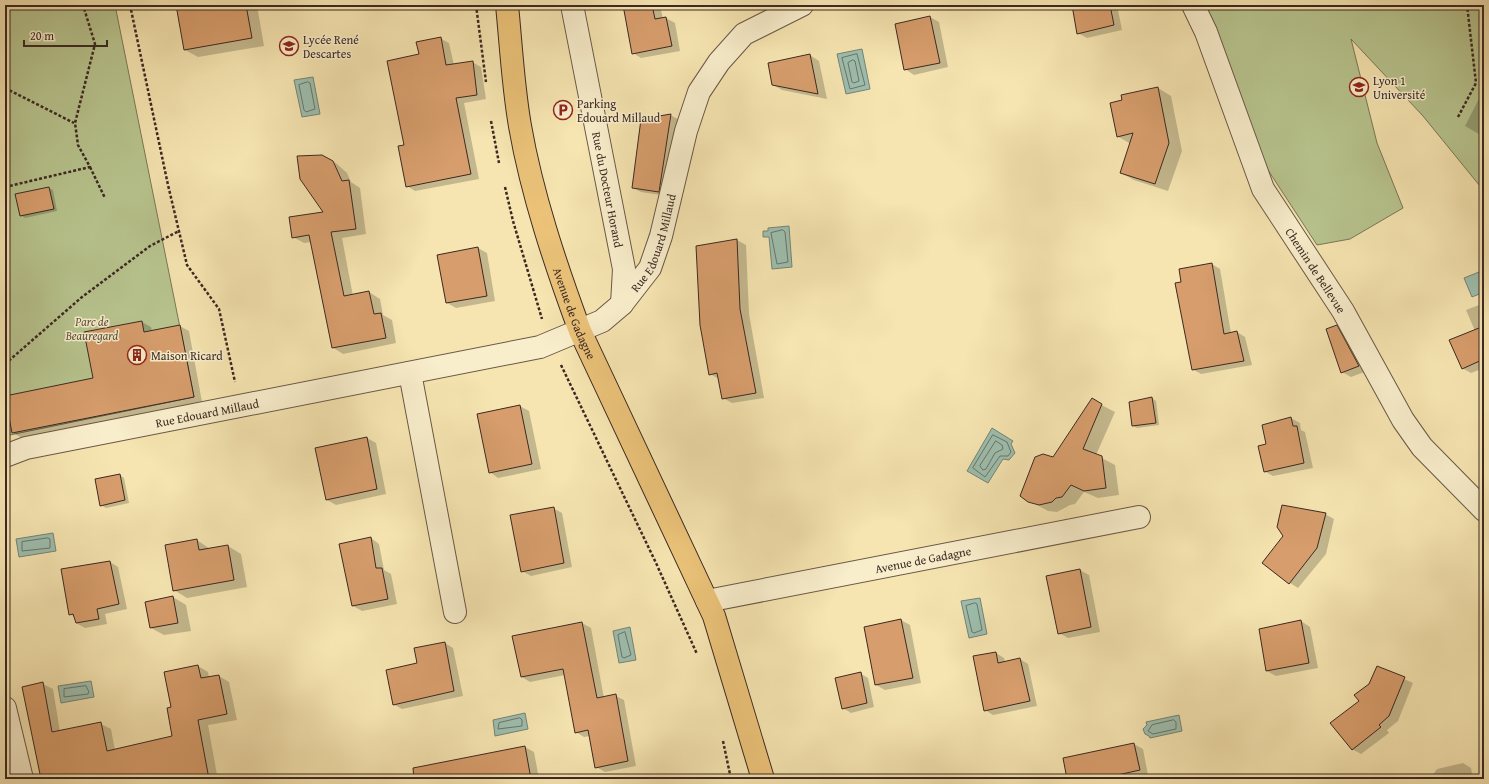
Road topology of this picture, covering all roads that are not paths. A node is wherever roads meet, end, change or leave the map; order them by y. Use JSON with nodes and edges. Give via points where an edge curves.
{"nodes":[{"id":1,"x":506,"y":5,"type":"edge"},
{"id":2,"x":572,"y":5,"type":"edge"},
{"id":3,"x":802,"y":5,"type":"edge"},
{"id":4,"x":1193,"y":5,"type":"edge"},
{"id":5,"x":622,"y":304,"type":"junction"},
{"id":6,"x":580,"y":331,"type":"junction"},
{"id":7,"x":410,"y":373,"type":"junction"},
{"id":8,"x":5,"y":456,"type":"edge"},
{"id":9,"x":1484,"y":510,"type":"edge"},
{"id":10,"x":1139,"y":517,"type":"dead end"},
{"id":11,"x":707,"y":601,"type":"junction"},
{"id":12,"x":455,"y":612,"type":"dead end"},
{"id":13,"x":5,"y":708,"type":"edge"},
{"id":14,"x":22,"y":779,"type":"edge"},
{"id":15,"x":762,"y":779,"type":"edge"}],
"edges":[{"from":1,"to":6,"type":"main road","name":"Avenue de Gadagne","via":[[520,126],[543,222]]},
{"from":2,"to":5,"type":"street","name":"Rue du Docteur Horand","via":[[624,269]]},
{"from":3,"to":5,"type":"street","name":"Rue Edouard Millaud","via":[[744,34],[719,62],[699,92],[686,131],[661,236],[650,268]]},
{"from":4,"to":9,"type":"street","name":"Chemin de Bellevue","via":[[1206,32],[1263,188],[1343,311],[1414,436]]},
{"from":5,"to":6,"type":"street","name":"Rue Edouard Millaud","via":[[602,321]]},
{"from":6,"to":7,"type":"street","name":"Rue Edouard Millaud","via":[[540,347]]},
{"from":6,"to":11,"type":"main road","name":"Avenue de Gadagne"},
{"from":7,"to":8,"type":"street","name":"Rue Edouard Millaud","via":[[26,448]]},
{"from":7,"to":12,"type":"street"},
{"from":10,"to":11,"type":"street","name":"Avenue de Gadagne"},
{"from":11,"to":15,"type":"main road","name":"Avenue de Gadagne","via":[[714,616]]},
{"from":13,"to":14,"type":"street"}]}
